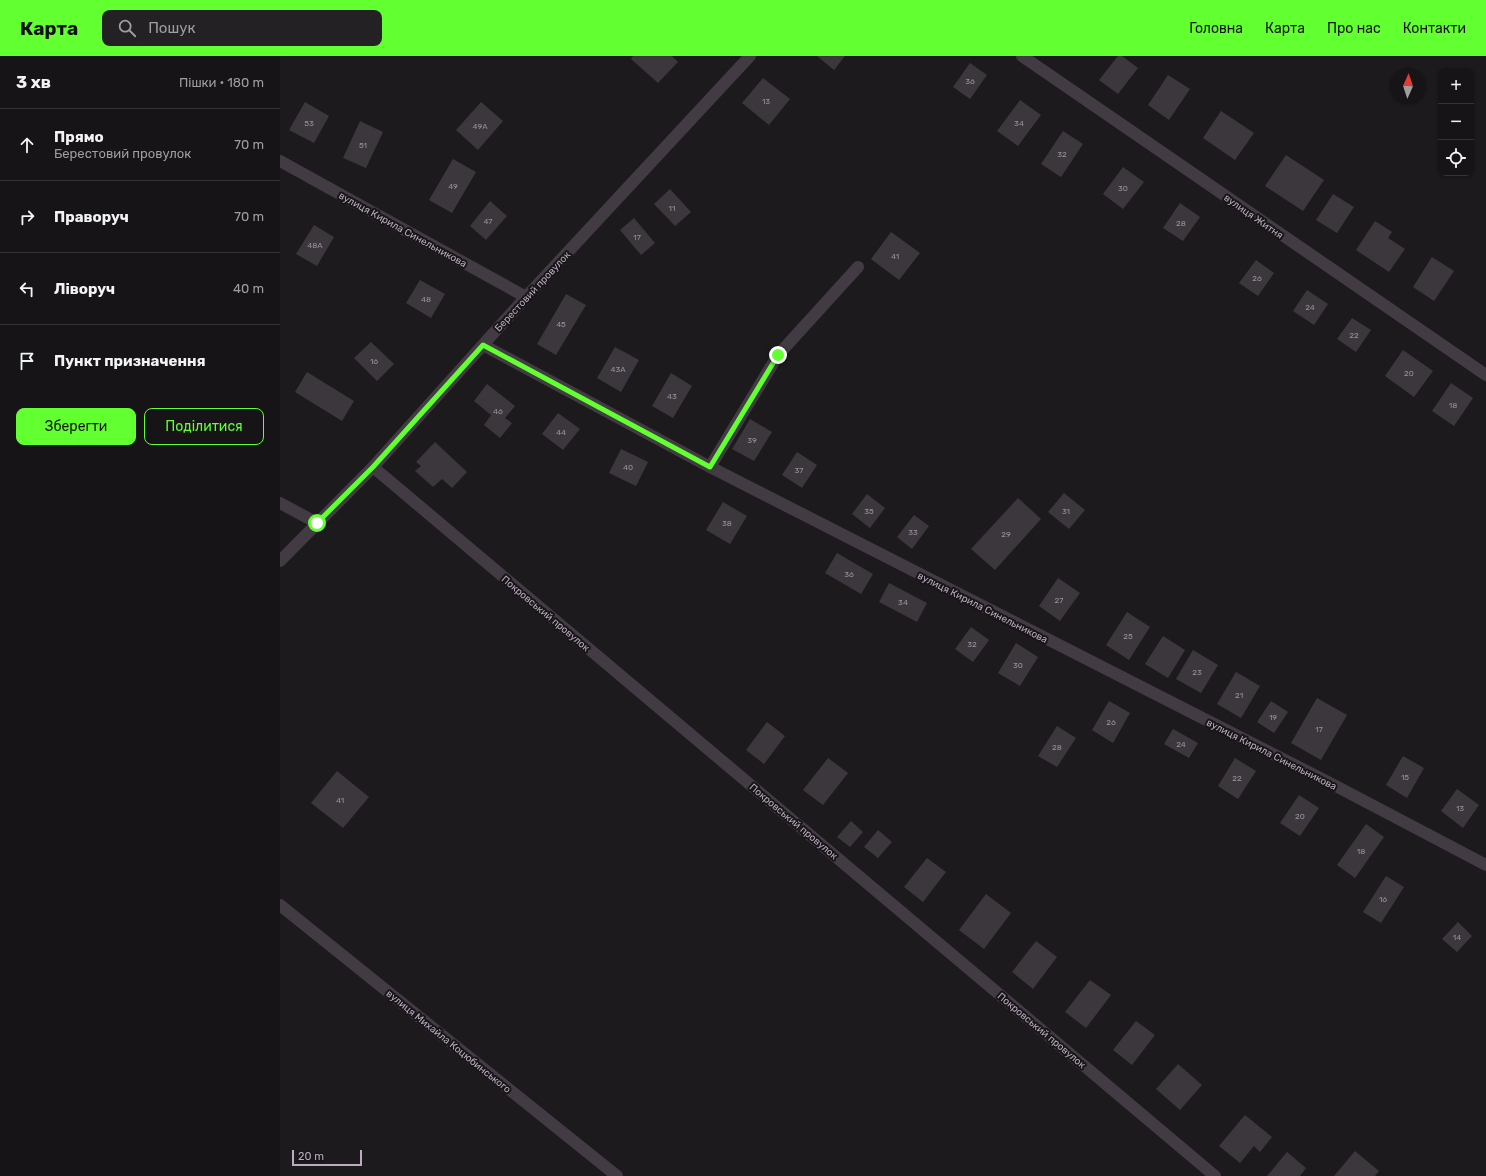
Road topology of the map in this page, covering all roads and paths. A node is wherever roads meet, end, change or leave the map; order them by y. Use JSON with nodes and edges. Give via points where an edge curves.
{"nodes":[{"id":1,"x":750,"y":56,"type":"edge"},
{"id":2,"x":1022,"y":56,"type":"edge"},
{"id":3,"x":280,"y":161,"type":"edge"},
{"id":4,"x":858,"y":267,"type":"dead end"},
{"id":5,"x":526,"y":297,"type":"junction"},
{"id":6,"x":483,"y":345,"type":"junction"},
{"id":7,"x":1486,"y":375,"type":"edge"},
{"id":8,"x":373,"y":467,"type":"junction"},
{"id":9,"x":710,"y":467,"type":"junction"},
{"id":10,"x":280,"y":503,"type":"edge"},
{"id":11,"x":317,"y":523,"type":"junction"},
{"id":12,"x":280,"y":561,"type":"edge"},
{"id":13,"x":1486,"y":864,"type":"edge"},
{"id":14,"x":280,"y":905,"type":"edge"},
{"id":15,"x":617,"y":1176,"type":"edge"},
{"id":16,"x":1215,"y":1176,"type":"edge"}],
"edges":[{"from":1,"to":5,"type":"street","name":"Берестовий провулок"},
{"from":2,"to":7,"type":"street","name":"вулиця Житня"},
{"from":3,"to":5,"type":"street","name":"вулиця Кирила Синельникова"},
{"from":4,"to":9,"type":"street","via":[[778,355]]},
{"from":5,"to":6,"type":"street","name":"Берестовий провулок"},
{"from":6,"to":8,"type":"street","name":"Берестовий провулок"},
{"from":6,"to":9,"type":"street","name":"вулиця Кирила Синельникова"},
{"from":8,"to":11,"type":"street","name":"Берестовий провулок"},
{"from":8,"to":16,"type":"street","name":"Покровський провулок"},
{"from":9,"to":13,"type":"street","name":"вулиця Кирила Синельникова"},
{"from":10,"to":11,"type":"street"},
{"from":11,"to":12,"type":"street","name":"Берестовий провулок"},
{"from":14,"to":15,"type":"street","name":"вулиця Михайла Коцюбинського"}]}
